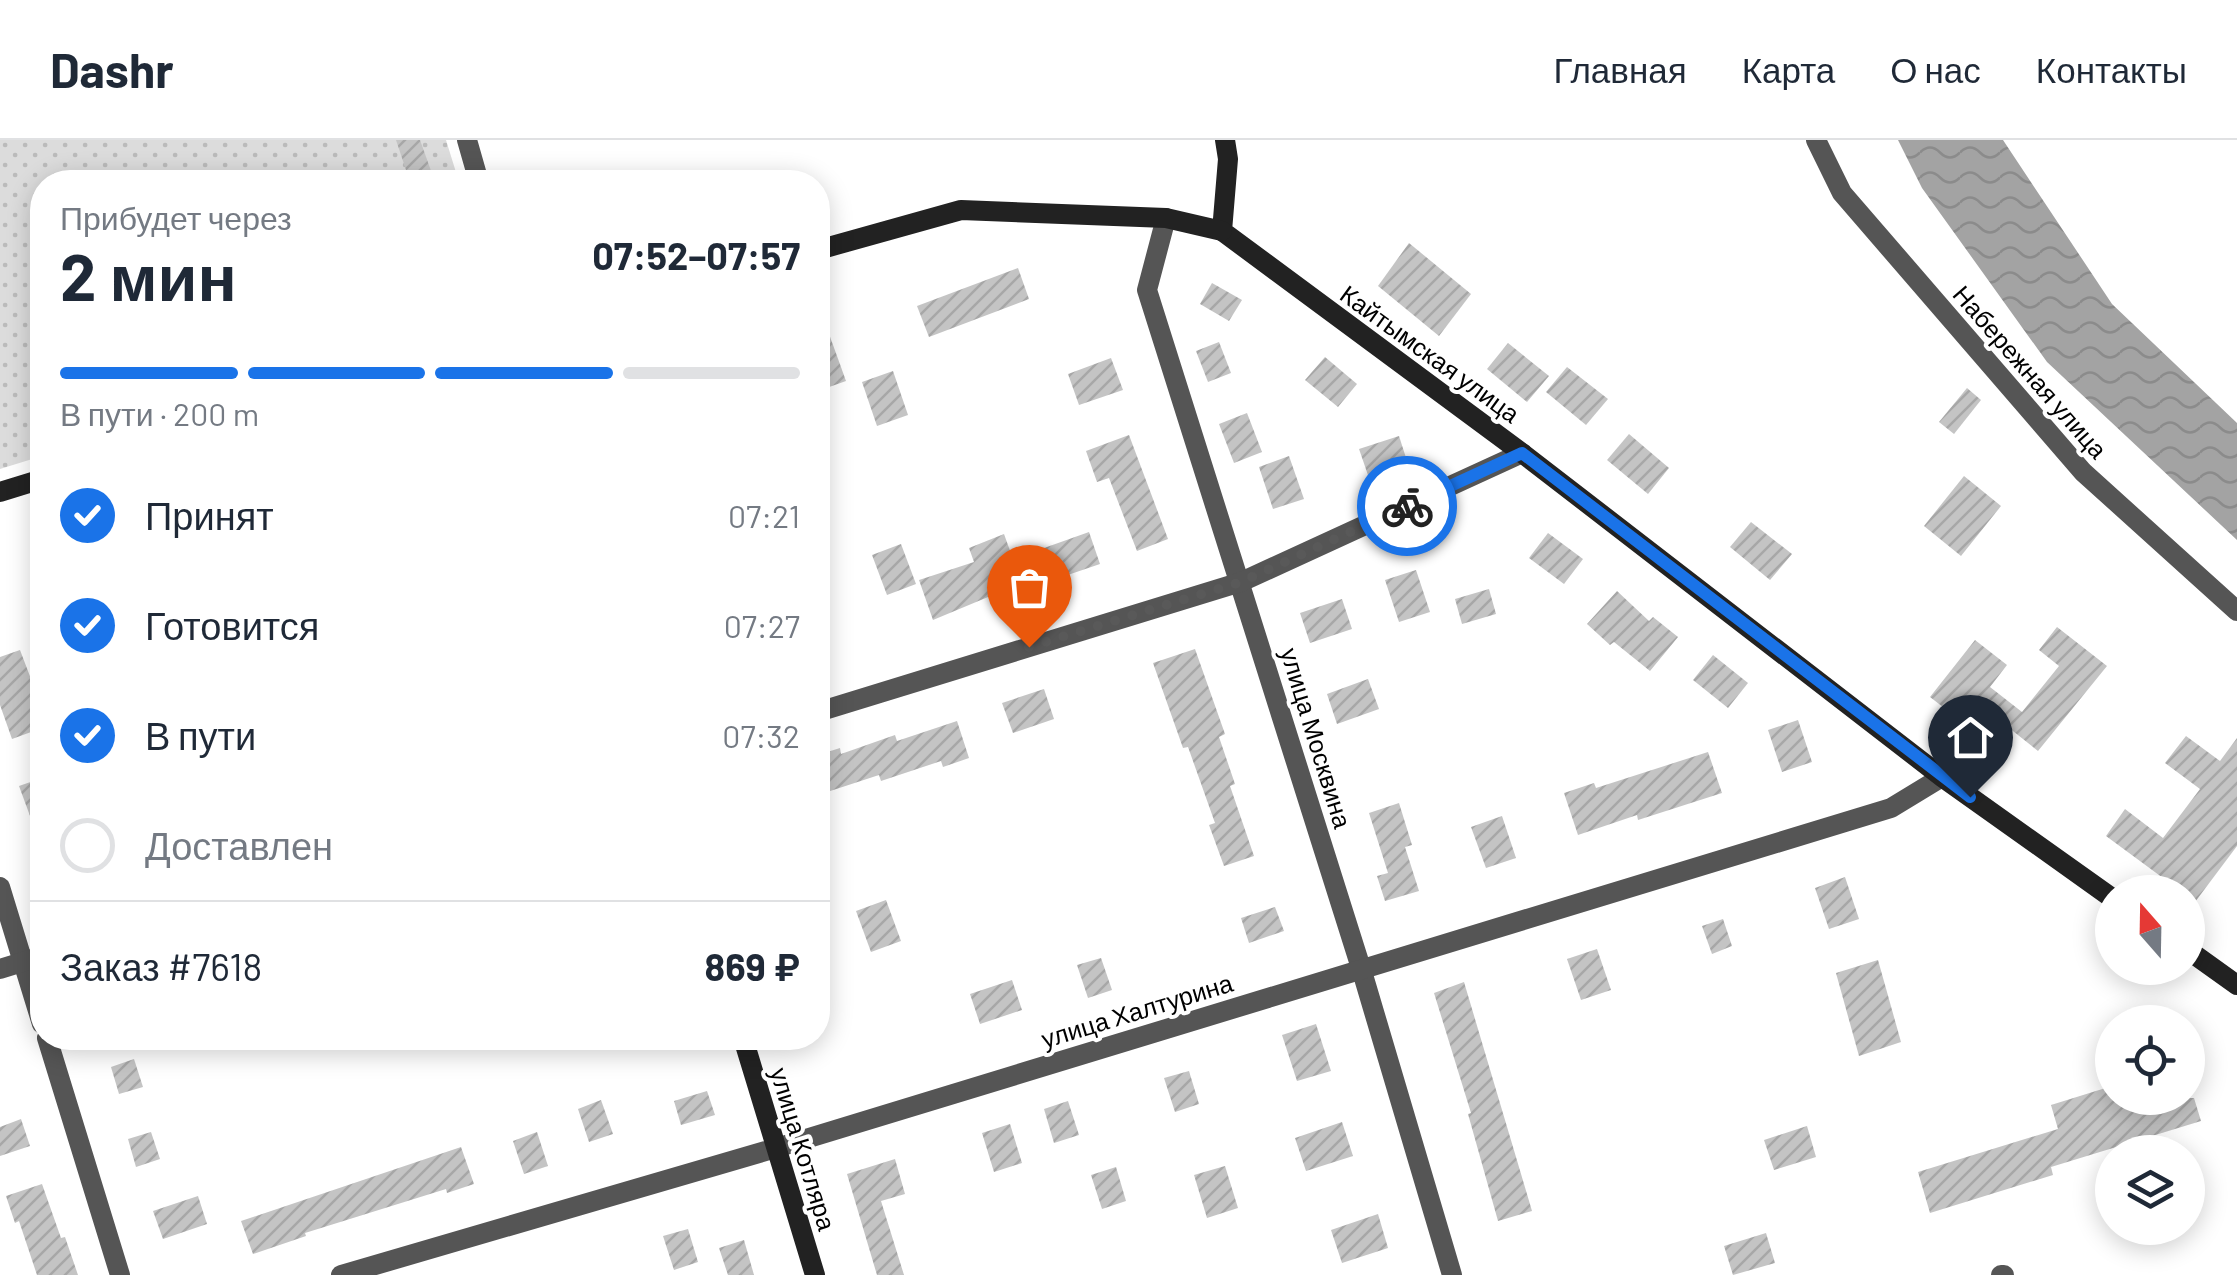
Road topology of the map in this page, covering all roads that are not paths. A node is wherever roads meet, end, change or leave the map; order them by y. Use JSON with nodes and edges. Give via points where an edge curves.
{"nodes":[{"id":1,"x":468,"y":140,"type":"edge"},
{"id":2,"x":1225,"y":140,"type":"edge"},
{"id":3,"x":1816,"y":140,"type":"edge"},
{"id":4,"x":476,"y":170,"type":"edge"},
{"id":5,"x":1166,"y":218,"type":"junction"},
{"id":6,"x":1222,"y":231,"type":"junction"},
{"id":7,"x":830,"y":247,"type":"edge"},
{"id":8,"x":1522,"y":453,"type":"junction"},
{"id":9,"x":30,"y":483,"type":"edge"},
{"id":10,"x":0,"y":492,"type":"edge"},
{"id":11,"x":1241,"y":582,"type":"junction"},
{"id":12,"x":2237,"y":610,"type":"edge"},
{"id":13,"x":830,"y":708,"type":"edge"},
{"id":14,"x":1942,"y":777,"type":"junction"},
{"id":15,"x":2095,"y":886,"type":"edge"},
{"id":16,"x":0,"y":887,"type":"edge"},
{"id":17,"x":30,"y":952,"type":"edge"},
{"id":18,"x":30,"y":960,"type":"edge"},
{"id":19,"x":2205,"y":962,"type":"edge"},
{"id":20,"x":1361,"y":968,"type":"junction"},
{"id":21,"x":0,"y":970,"type":"edge"},
{"id":22,"x":2237,"y":985,"type":"edge"},
{"id":23,"x":50,"y":1050,"type":"edge"},
{"id":24,"x":747,"y":1050,"type":"edge"},
{"id":25,"x":776,"y":1148,"type":"junction"},
{"id":26,"x":120,"y":1275,"type":"edge"},
{"id":27,"x":340,"y":1275,"type":"edge"},
{"id":28,"x":815,"y":1275,"type":"edge"},
{"id":29,"x":1452,"y":1275,"type":"edge"}],
"edges":[{"from":1,"to":4,"type":"street"},
{"from":2,"to":6,"type":"street"},
{"from":3,"to":12,"type":"street","name":"Набережная улица","via":[[1842,193],[2083,472]]},
{"from":5,"to":6,"type":"street"},
{"from":5,"to":7,"type":"street","via":[[961,210]]},
{"from":5,"to":11,"type":"street","name":"улица Москвина","via":[[1147,290]]},
{"from":6,"to":8,"type":"street","name":"Кайтымская улица"},
{"from":8,"to":11,"type":"street"},
{"from":8,"to":14,"type":"street","name":"Кайтымская улица"},
{"from":9,"to":10,"type":"street"},
{"from":11,"to":13,"type":"street"},
{"from":11,"to":20,"type":"street","name":"улица Москвина"},
{"from":14,"to":15,"type":"street","name":"Кайтымская улица"},
{"from":14,"to":20,"type":"street","name":"улица Халтурина","via":[[1890,808]]},
{"from":16,"to":17,"type":"street"},
{"from":18,"to":21,"type":"street"},
{"from":19,"to":22,"type":"street"},
{"from":20,"to":25,"type":"street","name":"улица Халтурина"},
{"from":20,"to":29,"type":"street","name":"улица Москвина"},
{"from":23,"to":26,"type":"street"},
{"from":24,"to":25,"type":"street","name":"улица Котляра"},
{"from":25,"to":27,"type":"street","name":"улица Халтурина"},
{"from":25,"to":28,"type":"street","name":"улица Котляра"}]}
